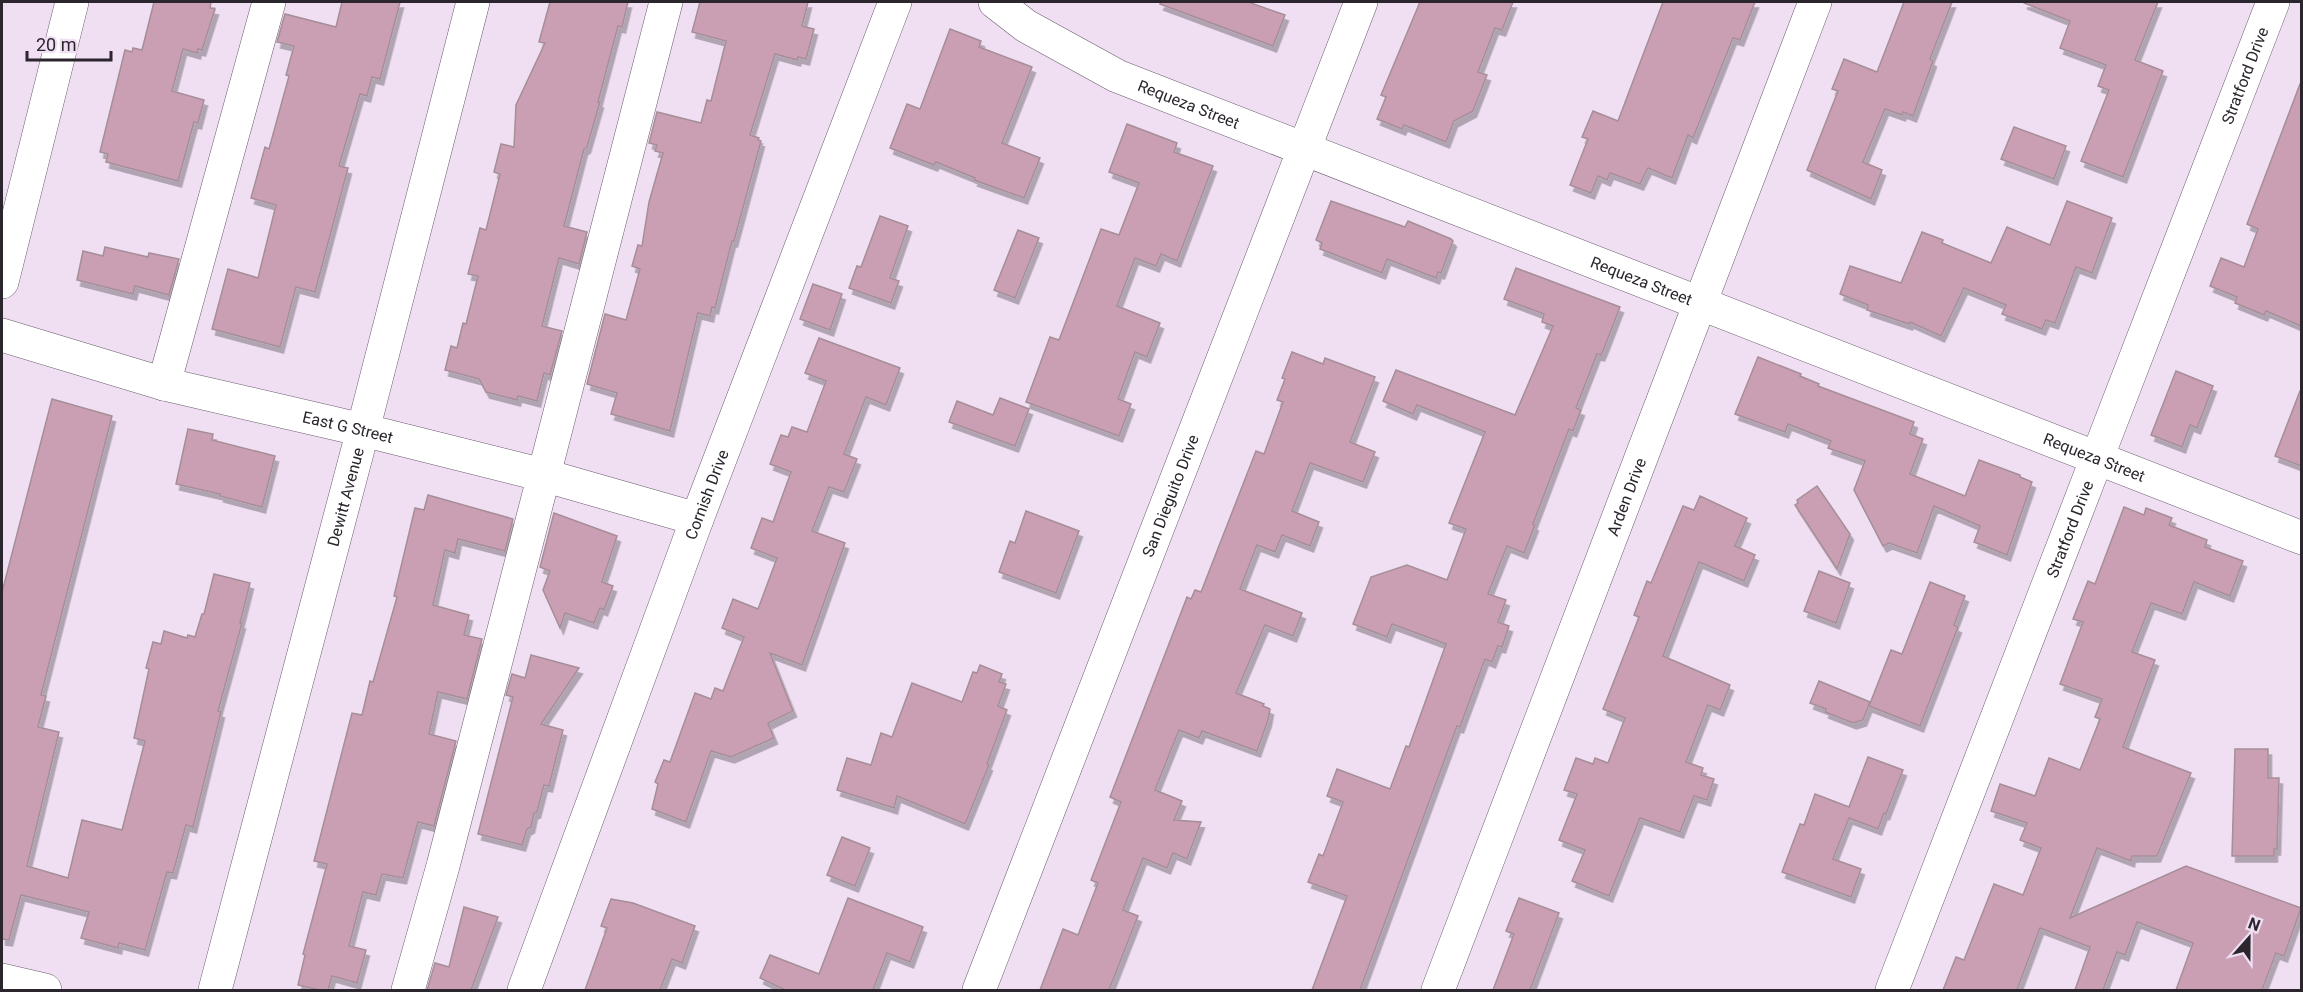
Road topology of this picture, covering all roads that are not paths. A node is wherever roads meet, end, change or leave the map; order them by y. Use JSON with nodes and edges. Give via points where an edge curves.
{"nodes":[{"id":1,"x":72,"y":2,"type":"edge"},
{"id":2,"x":269,"y":2,"type":"edge"},
{"id":3,"x":473,"y":2,"type":"edge"},
{"id":4,"x":666,"y":2,"type":"edge"},
{"id":5,"x":894,"y":2,"type":"edge"},
{"id":6,"x":995,"y":2,"type":"edge"},
{"id":7,"x":1361,"y":2,"type":"edge"},
{"id":8,"x":1815,"y":2,"type":"edge"},
{"id":9,"x":2272,"y":2,"type":"edge"},
{"id":10,"x":1305,"y":148,"type":"junction"},
{"id":11,"x":2,"y":282,"type":"edge"},
{"id":12,"x":1702,"y":303,"type":"junction"},
{"id":13,"x":2,"y":335,"type":"edge"},
{"id":14,"x":164,"y":384,"type":"junction"},
{"id":15,"x":363,"y":429,"type":"junction"},
{"id":16,"x":2097,"y":458,"type":"junction"},
{"id":17,"x":543,"y":475,"type":"junction"},
{"id":18,"x":697,"y":519,"type":"junction"},
{"id":19,"x":2301,"y":538,"type":"edge"},
{"id":20,"x":2,"y":980,"type":"edge"},
{"id":21,"x":45,"y":990,"type":"edge"},
{"id":22,"x":214,"y":990,"type":"edge"},
{"id":23,"x":408,"y":990,"type":"edge"},
{"id":24,"x":524,"y":990,"type":"edge"},
{"id":25,"x":979,"y":990,"type":"edge"},
{"id":26,"x":1438,"y":990,"type":"edge"},
{"id":27,"x":1892,"y":990,"type":"edge"}],
"edges":[{"from":1,"to":11,"type":"street"},
{"from":2,"to":14,"type":"street"},
{"from":3,"to":15,"type":"street","name":"Dewitt Avenue"},
{"from":4,"to":17,"type":"street"},
{"from":5,"to":18,"type":"street","name":"Cornish Drive"},
{"from":6,"to":10,"type":"street","name":"Requeza Street","via":[[1026,26],[1117,76]]},
{"from":7,"to":10,"type":"street","name":"San Dieguito Drive"},
{"from":8,"to":12,"type":"street","name":"Arden Drive"},
{"from":9,"to":16,"type":"street","name":"Stratford Drive"},
{"from":10,"to":12,"type":"street","name":"Requeza Street"},
{"from":10,"to":25,"type":"street","name":"San Dieguito Drive"},
{"from":12,"to":16,"type":"street","name":"Requeza Street"},
{"from":12,"to":26,"type":"street","name":"Arden Drive"},
{"from":13,"to":14,"type":"street","name":"East G Street"},
{"from":14,"to":15,"type":"street","name":"East G Street"},
{"from":15,"to":17,"type":"street","name":"East G Street"},
{"from":15,"to":22,"type":"street","name":"Dewitt Avenue"},
{"from":16,"to":19,"type":"street","name":"Requeza Street"},
{"from":16,"to":27,"type":"street","name":"Stratford Drive"},
{"from":17,"to":18,"type":"street","name":"East G Street"},
{"from":17,"to":23,"type":"street"},
{"from":18,"to":24,"type":"street","name":"Cornish Drive"},
{"from":20,"to":21,"type":"street"}]}
